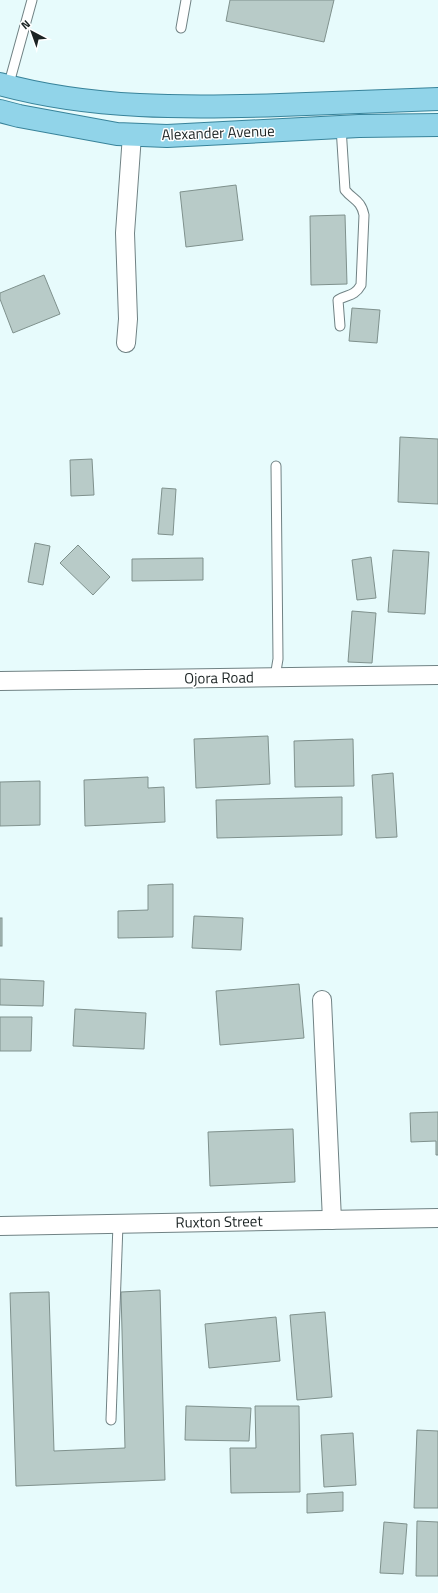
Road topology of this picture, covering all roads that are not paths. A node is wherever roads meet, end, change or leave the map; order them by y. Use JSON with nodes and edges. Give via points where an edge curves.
{"nodes":[{"id":1,"x":32,"y":0,"type":"edge"},
{"id":2,"x":186,"y":0,"type":"edge"},
{"id":3,"x":181,"y":28,"type":"dead end"},
{"id":4,"x":4,"y":85,"type":"edge"},
{"id":5,"x":438,"y":99,"type":"edge"},
{"id":6,"x":0,"y":110,"type":"edge"},
{"id":7,"x":438,"y":125,"type":"edge"},
{"id":8,"x":341,"y":127,"type":"junction"},
{"id":9,"x":132,"y":135,"type":"junction"},
{"id":10,"x":340,"y":326,"type":"dead end"},
{"id":11,"x":126,"y":343,"type":"dead end"},
{"id":12,"x":276,"y":466,"type":"dead end"},
{"id":13,"x":438,"y":675,"type":"edge"},
{"id":14,"x":275,"y":677,"type":"junction"},
{"id":15,"x":0,"y":681,"type":"edge"},
{"id":16,"x":322,"y":1000,"type":"dead end"},
{"id":17,"x":438,"y":1218,"type":"edge"},
{"id":18,"x":332,"y":1220,"type":"junction"},
{"id":19,"x":118,"y":1224,"type":"junction"},
{"id":20,"x":0,"y":1226,"type":"edge"},
{"id":21,"x":111,"y":1420,"type":"dead end"}],
"edges":[{"from":1,"to":4,"type":"lane"},
{"from":2,"to":3,"type":"lane"},
{"from":4,"to":5,"type":"main road","name":"Alexander Avenue","via":[[98,102],[168,107]]},
{"from":6,"to":9,"type":"main road","name":"Alexander Avenue","via":[[67,125]]},
{"from":7,"to":8,"type":"main road","name":"Alexander Avenue"},
{"from":8,"to":9,"type":"main road","name":"Alexander Avenue","via":[[174,136]]},
{"from":8,"to":10,"type":"lane","via":[[345,190],[359,201],[364,215],[361,285],[351,296],[338,300]]},
{"from":9,"to":11,"type":"street","via":[[124,233],[128,318]]},
{"from":12,"to":14,"type":"lane","via":[[278,659]]},
{"from":13,"to":14,"type":"street","name":"Ojora Road"},
{"from":14,"to":15,"type":"street","name":"Ojora Road"},
{"from":16,"to":18,"type":"street"},
{"from":17,"to":18,"type":"street","name":"Ruxton Street"},
{"from":18,"to":19,"type":"street","name":"Ruxton Street"},
{"from":19,"to":20,"type":"street","name":"Ruxton Street"},
{"from":19,"to":21,"type":"lane"}]}
